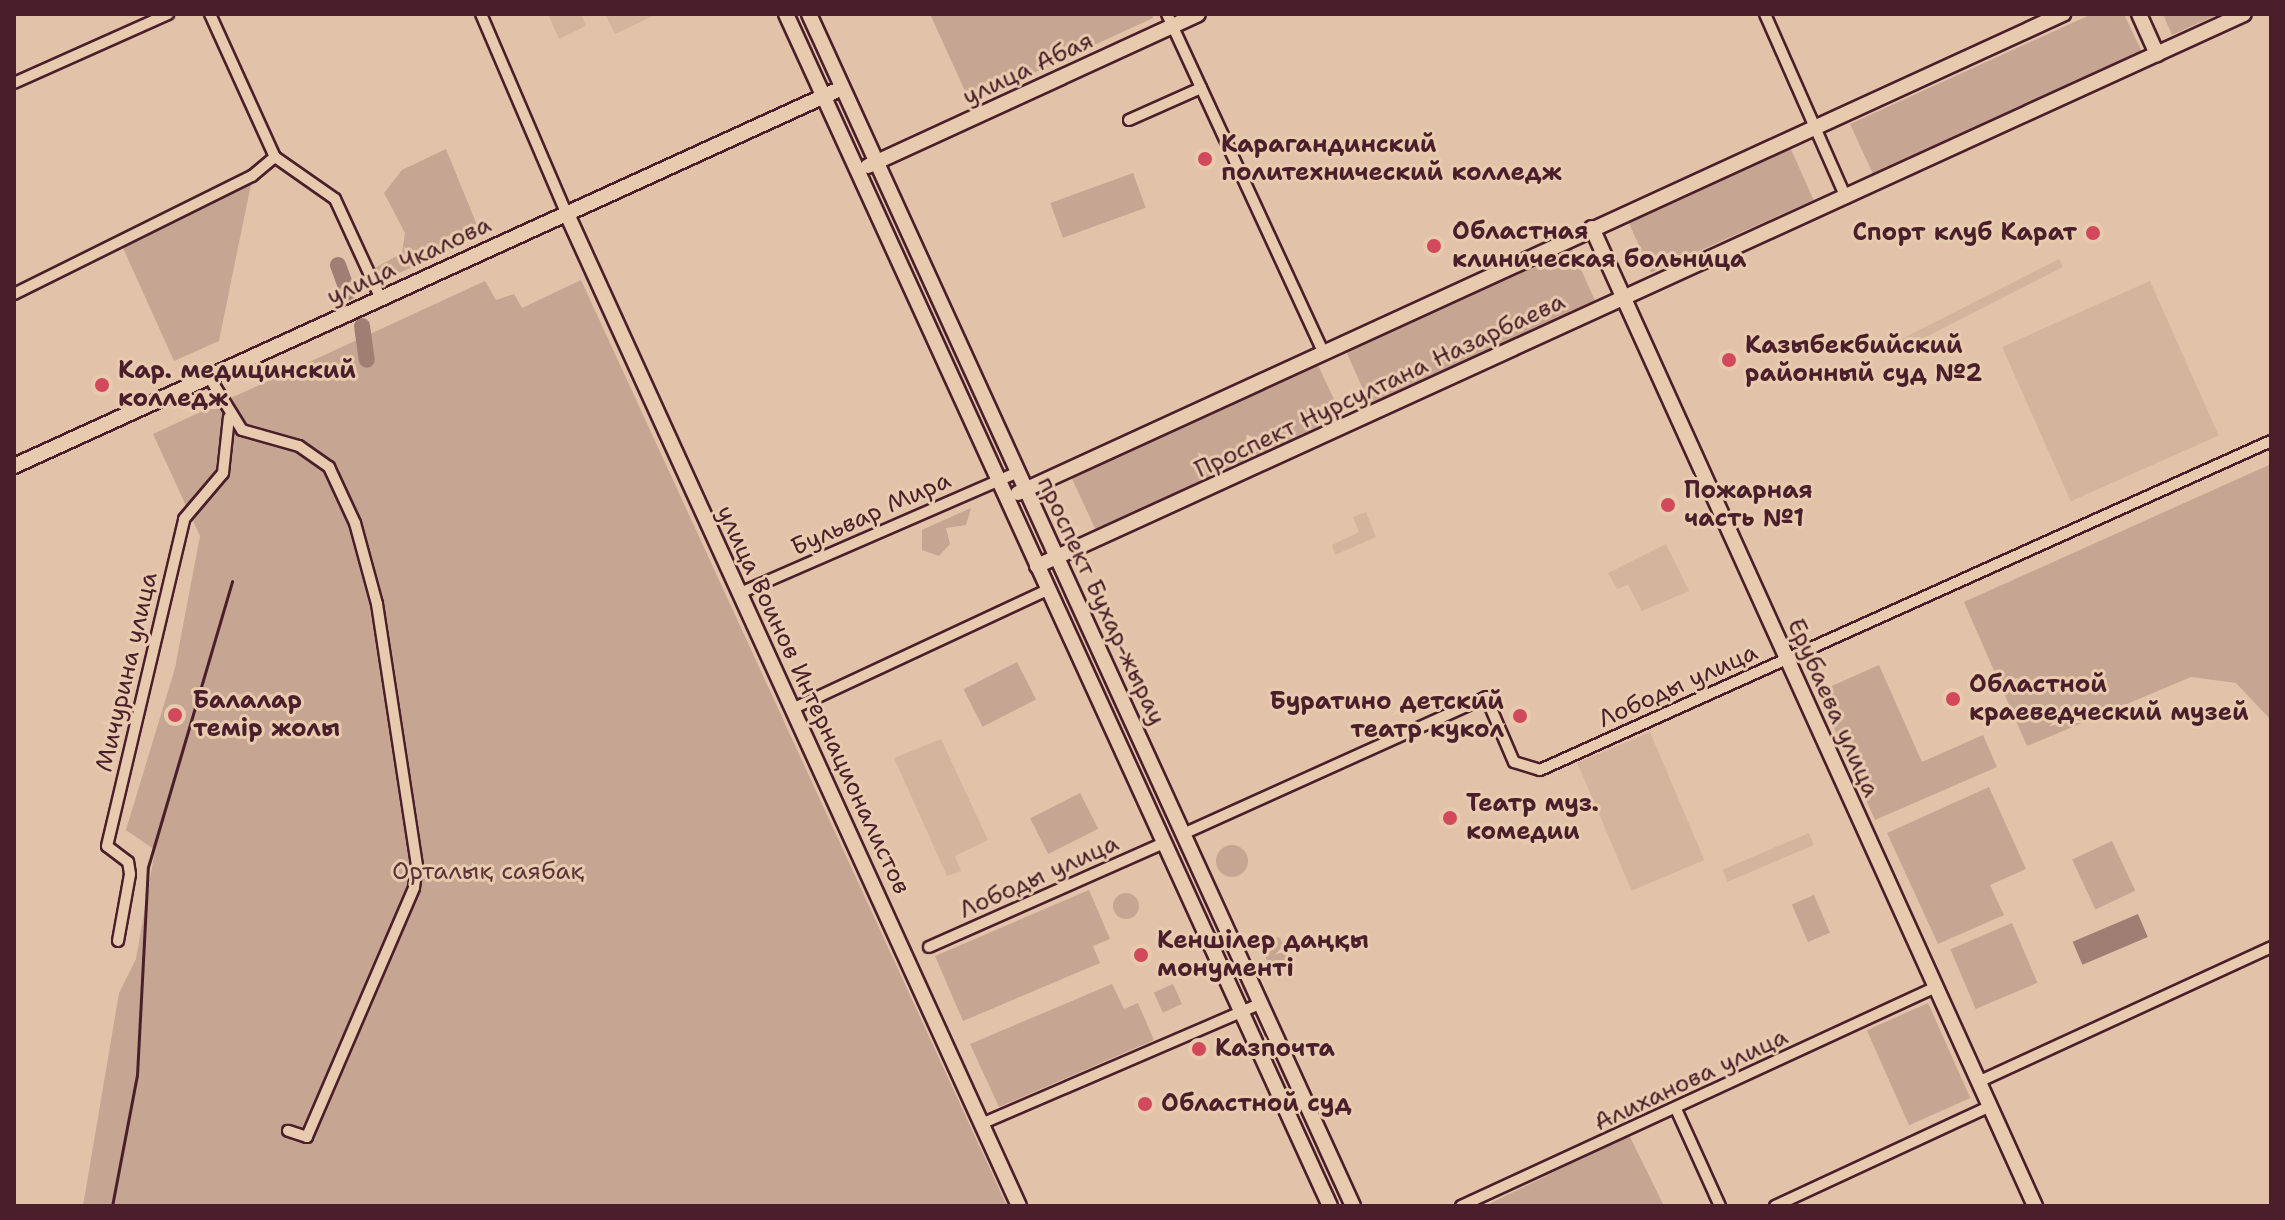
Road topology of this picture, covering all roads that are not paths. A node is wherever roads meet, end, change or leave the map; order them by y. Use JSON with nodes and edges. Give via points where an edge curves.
{"nodes":[{"id":1,"x":168,"y":14,"type":"edge"},
{"id":2,"x":210,"y":14,"type":"edge"},
{"id":3,"x":481,"y":14,"type":"edge"},
{"id":4,"x":1198,"y":14,"type":"edge"},
{"id":5,"x":1765,"y":14,"type":"edge"},
{"id":6,"x":2063,"y":14,"type":"edge"},
{"id":7,"x":2139,"y":14,"type":"edge"},
{"id":8,"x":2244,"y":14,"type":"edge"},
{"id":9,"x":811,"y":15,"type":"edge"},
{"id":10,"x":788,"y":19,"type":"edge"},
{"id":11,"x":1170,"y":20,"type":"edge"},
{"id":12,"x":2157,"y":54,"type":"junction"},
{"id":13,"x":14,"y":83,"type":"edge"},
{"id":14,"x":842,"y":88,"type":"junction"},
{"id":15,"x":1201,"y":88,"type":"junction"},
{"id":16,"x":822,"y":97,"type":"junction"},
{"id":17,"x":1129,"y":120,"type":"dead end"},
{"id":18,"x":1813,"y":127,"type":"junction"},
{"id":19,"x":275,"y":157,"type":"junction"},
{"id":20,"x":876,"y":162,"type":"junction"},
{"id":21,"x":857,"y":171,"type":"junction"},
{"id":22,"x":1846,"y":198,"type":"junction"},
{"id":23,"x":566,"y":212,"type":"junction"},
{"id":24,"x":1592,"y":228,"type":"junction"},
{"id":25,"x":14,"y":294,"type":"edge"},
{"id":26,"x":381,"y":299,"type":"junction"},
{"id":27,"x":1623,"y":299,"type":"junction"},
{"id":28,"x":1323,"y":352,"type":"junction"},
{"id":29,"x":209,"y":377,"type":"junction"},
{"id":30,"x":229,"y":417,"type":"junction"},
{"id":31,"x":2271,"y":441,"type":"edge"},
{"id":32,"x":14,"y":466,"type":"edge"},
{"id":33,"x":1018,"y":472,"type":"junction"},
{"id":34,"x":999,"y":480,"type":"junction"},
{"id":35,"x":1026,"y":489,"type":"junction"},
{"id":36,"x":1007,"y":498,"type":"junction"},
{"id":37,"x":1057,"y":558,"type":"junction"},
{"id":38,"x":1037,"y":566,"type":"junction"},
{"id":39,"x":1047,"y":590,"type":"junction"},
{"id":40,"x":740,"y":593,"type":"junction"},
{"id":41,"x":1788,"y":659,"type":"junction"},
{"id":42,"x":792,"y":709,"type":"junction"},
{"id":43,"x":1183,"y":834,"type":"junction"},
{"id":44,"x":1164,"y":843,"type":"junction"},
{"id":45,"x":118,"y":941,"type":"dead end"},
{"id":46,"x":929,"y":947,"type":"dead end"},
{"id":47,"x":2271,"y":947,"type":"edge"},
{"id":48,"x":1936,"y":987,"type":"junction"},
{"id":49,"x":1262,"y":1003,"type":"junction"},
{"id":50,"x":1243,"y":1012,"type":"junction"},
{"id":51,"x":1978,"y":1082,"type":"junction"},
{"id":52,"x":1990,"y":1106,"type":"junction"},
{"id":53,"x":1676,"y":1109,"type":"junction"},
{"id":54,"x":981,"y":1124,"type":"junction"},
{"id":55,"x":288,"y":1131,"type":"dead end"},
{"id":56,"x":1019,"y":1206,"type":"edge"},
{"id":57,"x":1330,"y":1206,"type":"edge"},
{"id":58,"x":1353,"y":1206,"type":"edge"},
{"id":59,"x":1461,"y":1206,"type":"edge"},
{"id":60,"x":1720,"y":1206,"type":"edge"},
{"id":61,"x":1775,"y":1206,"type":"edge"},
{"id":62,"x":2035,"y":1206,"type":"edge"}],
"edges":[{"from":1,"to":13,"type":"street"},
{"from":2,"to":19,"type":"street"},
{"from":3,"to":23,"type":"street"},
{"from":4,"to":11,"type":"main road","name":"улица Абая"},
{"from":5,"to":18,"type":"street"},
{"from":6,"to":18,"type":"main road"},
{"from":7,"to":12,"type":"main road"},
{"from":8,"to":12,"type":"main road","name":"Проспект Нурсултана Назарбаева"},
{"from":9,"to":10,"type":"main road"},
{"from":9,"to":14,"type":"main road","name":"проспект Бухар-жырау"},
{"from":10,"to":16,"type":"main road","name":"проспект Бухар-жырау"},
{"from":11,"to":15,"type":"street"},
{"from":11,"to":20,"type":"main road","name":"улица Абая"},
{"from":12,"to":22,"type":"main road","name":"Проспект Нурсултана Назарбаева"},
{"from":14,"to":16,"type":"main road","name":"улица Чкалова"},
{"from":14,"to":20,"type":"main road","name":"проспект Бухар-жырау"},
{"from":15,"to":17,"type":"street"},
{"from":15,"to":28,"type":"street"},
{"from":16,"to":21,"type":"main road","name":"проспект Бухар-жырау"},
{"from":16,"to":23,"type":"main road","name":"улица Чкалова"},
{"from":18,"to":22,"type":"street"},
{"from":18,"to":24,"type":"main road"},
{"from":19,"to":25,"type":"street","via":[[252,176]]},
{"from":19,"to":26,"type":"street","via":[[335,199]]},
{"from":20,"to":21,"type":"main road","name":"улица Абая"},
{"from":20,"to":33,"type":"main road","name":"проспект Бухар-жырау"},
{"from":21,"to":34,"type":"main road","name":"проспект Бухар-жырау"},
{"from":22,"to":27,"type":"main road","name":"Проспект Нурсултана Назарбаева"},
{"from":23,"to":26,"type":"main road","name":"улица Чкалова"},
{"from":23,"to":40,"type":"main road","name":"улица Воинов Интернационалистов"},
{"from":24,"to":27,"type":"main road","name":"Ерубаева улица"},
{"from":24,"to":28,"type":"main road"},
{"from":26,"to":29,"type":"main road","name":"улица Чкалова"},
{"from":27,"to":37,"type":"main road","name":"Проспект Нурсултана Назарбаева"},
{"from":27,"to":41,"type":"main road","name":"Ерубаева улица"},
{"from":28,"to":35,"type":"main road"},
{"from":29,"to":30,"type":"street"},
{"from":29,"to":32,"type":"main road","name":"улица Чкалова"},
{"from":30,"to":45,"type":"street","name":"Мичурина улица","via":[[223,473],[184,519],[107,846],[128,862],[130,874]]},
{"from":30,"to":55,"type":"street","via":[[242,430],[299,446],[329,467],[355,523],[375,589],[417,866],[414,888],[307,1137]]},
{"from":31,"to":41,"type":"street","name":"Лободы улица"},
{"from":33,"to":34,"type":"street","name":"Бульвар Мира"},
{"from":33,"to":35,"type":"main road","name":"проспект Бухар-жырау"},
{"from":34,"to":36,"type":"main road","name":"проспект Бухар-жырау"},
{"from":34,"to":40,"type":"street","name":"Бульвар Мира"},
{"from":35,"to":36,"type":"main road"},
{"from":35,"to":37,"type":"main road","name":"проспект Бухар-жырау"},
{"from":36,"to":38,"type":"main road","name":"проспект Бухар-жырау"},
{"from":37,"to":38,"type":"main road","name":"Проспект Нурсултана Назарбаева"},
{"from":37,"to":43,"type":"main road","name":"проспект Бухар-жырау"},
{"from":38,"to":39,"type":"main road","name":"проспект Бухар-жырау"},
{"from":39,"to":42,"type":"street"},
{"from":39,"to":44,"type":"main road","name":"проспект Бухар-жырау"},
{"from":40,"to":42,"type":"main road","name":"улица Воинов Интернационалистов"},
{"from":41,"to":43,"type":"street","name":"Лободы улица","via":[[1533,771],[1514,762],[1486,697]]},
{"from":41,"to":48,"type":"main road","name":"Ерубаева улица"},
{"from":42,"to":54,"type":"main road","name":"улица Воинов Интернационалистов"},
{"from":43,"to":49,"type":"main road","name":"проспект Бухар-жырау"},
{"from":44,"to":46,"type":"street","name":"Лободы улица"},
{"from":44,"to":50,"type":"main road","name":"проспект Бухар-жырау"},
{"from":47,"to":51,"type":"street"},
{"from":48,"to":51,"type":"main road","name":"Ерубаева улица"},
{"from":48,"to":53,"type":"street","name":"Алиханова улица"},
{"from":49,"to":50,"type":"street"},
{"from":49,"to":58,"type":"main road","name":"проспект Бухар-жырау"},
{"from":50,"to":54,"type":"street"},
{"from":50,"to":57,"type":"main road","name":"проспект Бухар-жырау"},
{"from":51,"to":52,"type":"main road","name":"Ерубаева улица"},
{"from":52,"to":61,"type":"street"},
{"from":52,"to":62,"type":"main road","name":"Ерубаева улица"},
{"from":53,"to":59,"type":"street","name":"Алиханова улица"},
{"from":53,"to":60,"type":"street"},
{"from":54,"to":56,"type":"main road","name":"улица Воинов Интернационалистов"}]}
